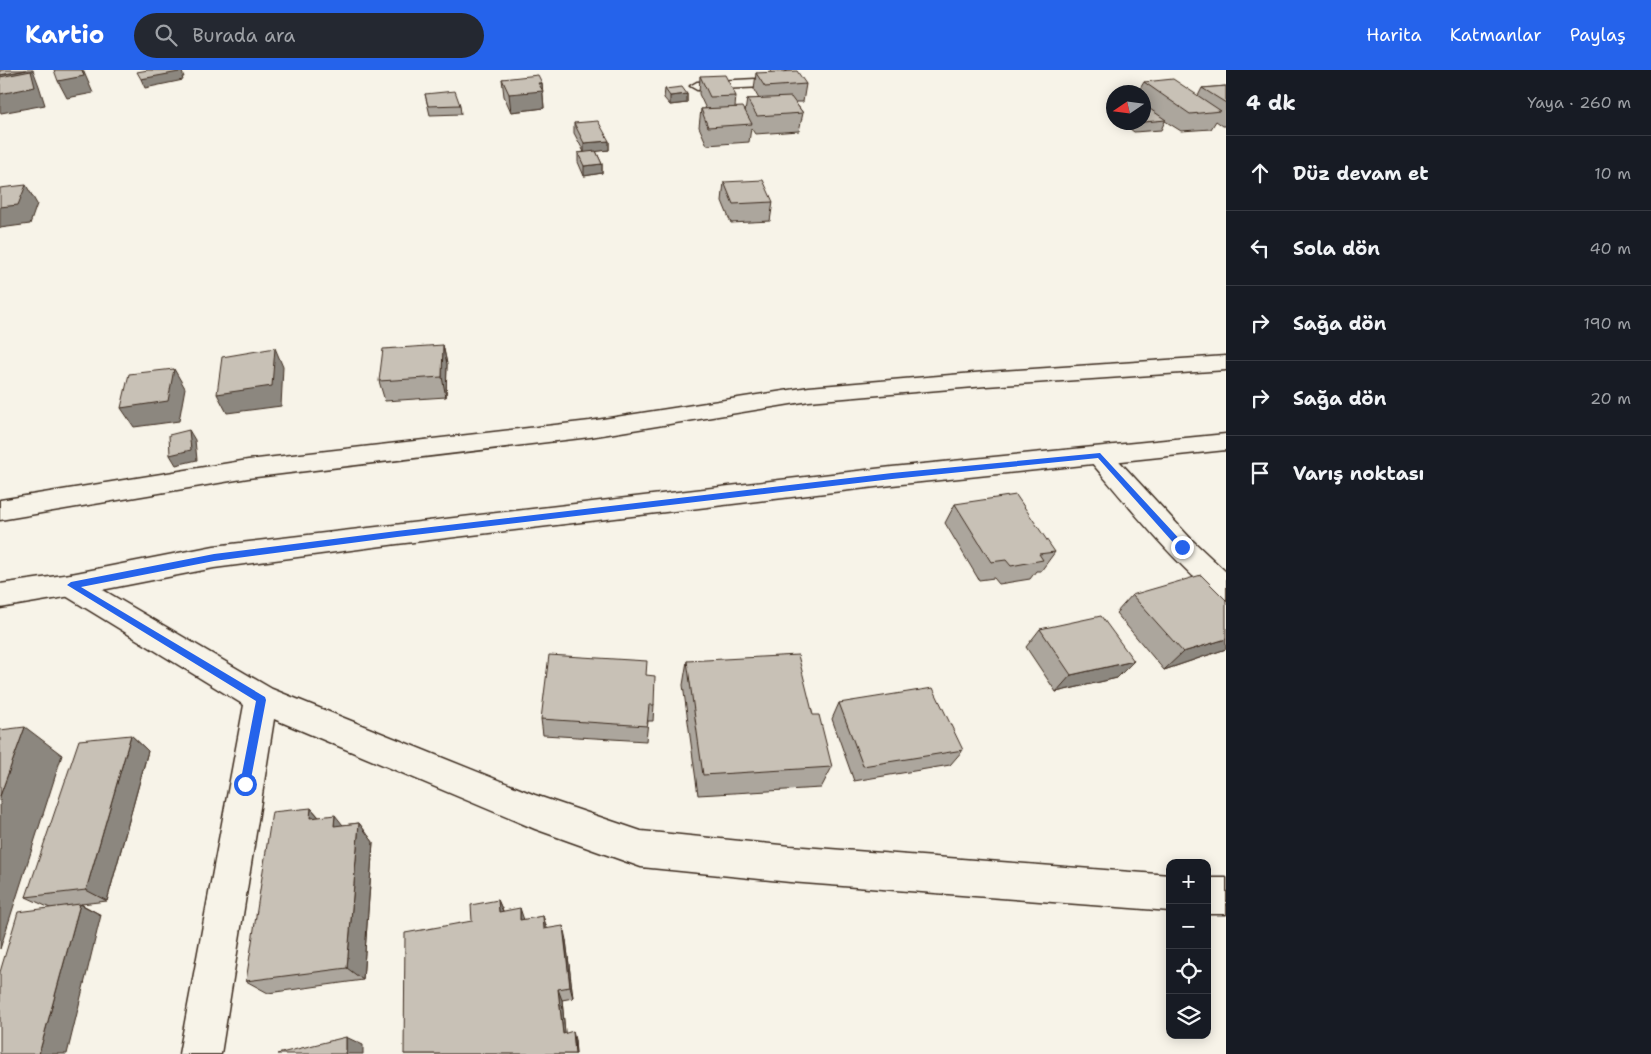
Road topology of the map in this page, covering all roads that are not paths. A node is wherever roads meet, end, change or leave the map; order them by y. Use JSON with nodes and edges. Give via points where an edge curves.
{"nodes":[{"id":1,"x":778,"y":70,"type":"edge"},
{"id":2,"x":697,"y":86,"type":"dead end"},
{"id":3,"x":1226,"y":363,"type":"edge"},
{"id":4,"x":1226,"y":442,"type":"edge"},
{"id":5,"x":1100,"y":456,"type":"junction"},
{"id":6,"x":0,"y":510,"type":"edge"},
{"id":7,"x":71,"y":585,"type":"junction"},
{"id":8,"x":1226,"y":589,"type":"edge"},
{"id":9,"x":0,"y":596,"type":"edge"},
{"id":10,"x":261,"y":700,"type":"junction"},
{"id":11,"x":1166,"y":893,"type":"edge"},
{"id":12,"x":1211,"y":896,"type":"edge"},
{"id":13,"x":1226,"y":896,"type":"edge"},
{"id":14,"x":200,"y":1054,"type":"edge"}],
"edges":[{"from":1,"to":2,"type":"street","via":[[786,82]]},
{"from":3,"to":6,"type":"street","via":[[810,394],[590,429],[248,470]]},
{"from":4,"to":5,"type":"street"},
{"from":5,"to":7,"type":"street","via":[[892,476],[377,536],[214,557]]},
{"from":5,"to":8,"type":"street","via":[[1182,547]]},
{"from":7,"to":9,"type":"street"},
{"from":7,"to":10,"type":"street"},
{"from":10,"to":11,"type":"street","via":[[535,812],[640,849],[790,864]]},
{"from":10,"to":14,"type":"street"},
{"from":12,"to":13,"type":"street"}]}
